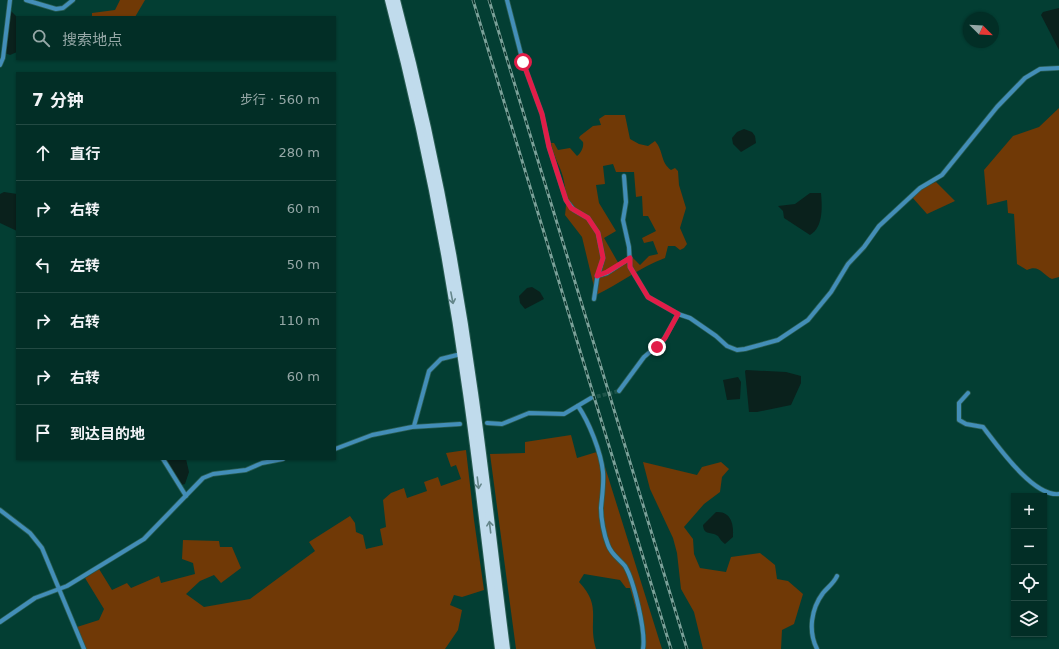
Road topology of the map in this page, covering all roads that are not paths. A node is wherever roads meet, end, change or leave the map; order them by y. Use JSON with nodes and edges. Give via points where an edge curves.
{"nodes":[{"id":1,"x":10,"y":0,"type":"edge"},
{"id":2,"x":26,"y":0,"type":"edge"},
{"id":3,"x":73,"y":0,"type":"edge"},
{"id":4,"x":389,"y":0,"type":"edge"},
{"id":5,"x":396,"y":0,"type":"edge"},
{"id":6,"x":507,"y":0,"type":"edge"},
{"id":7,"x":0,"y":64,"type":"edge"},
{"id":8,"x":1059,"y":68,"type":"edge"},
{"id":9,"x":624,"y":176,"type":"dead end"},
{"id":10,"x":630,"y":258,"type":"junction"},
{"id":11,"x":597,"y":276,"type":"junction"},
{"id":12,"x":594,"y":299,"type":"dead end"},
{"id":13,"x":678,"y":314,"type":"junction"},
{"id":14,"x":461,"y":354,"type":"junction"},
{"id":15,"x":619,"y":391,"type":"tunnel mouth"},
{"id":16,"x":968,"y":393,"type":"dead end"},
{"id":17,"x":591,"y":398,"type":"tunnel mouth"},
{"id":18,"x":578,"y":406,"type":"junction"},
{"id":19,"x":487,"y":423,"type":"dead end"},
{"id":20,"x":460,"y":424,"type":"dead end"},
{"id":21,"x":414,"y":426,"type":"junction"},
{"id":22,"x":336,"y":449,"type":"edge"},
{"id":23,"x":164,"y":460,"type":"edge"},
{"id":24,"x":278,"y":460,"type":"edge"},
{"id":25,"x":1059,"y":494,"type":"edge"},
{"id":26,"x":186,"y":496,"type":"junction"},
{"id":27,"x":0,"y":510,"type":"edge"},
{"id":28,"x":837,"y":576,"type":"dead end"},
{"id":29,"x":58,"y":589,"type":"junction"},
{"id":30,"x":0,"y":622,"type":"edge"},
{"id":31,"x":84,"y":649,"type":"edge"},
{"id":32,"x":499,"y":649,"type":"edge"},
{"id":33,"x":506,"y":649,"type":"edge"},
{"id":34,"x":643,"y":649,"type":"edge"},
{"id":35,"x":817,"y":649,"type":"edge"}],
"edges":[{"from":1,"to":7,"type":"street","via":[[3,58]]},
{"from":2,"to":3,"type":"street","via":[[56,9],[63,8]]},
{"from":4,"to":14,"type":"main road","one_way":true,"via":[[426,154]]},
{"from":33,"to":5,"type":"main road","one_way":true,"via":[[465,333],[432,152]]},
{"from":6,"to":11,"type":"street","via":[[523,62],[542,114],[549,147],[566,200],[571,208],[588,218],[598,233],[603,258]]},
{"from":8,"to":13,"type":"street","via":[[1040,69],[1025,78],[997,106],[942,175],[920,188],[879,226],[808,320],[778,340],[737,350],[727,346],[690,318]]},
{"from":9,"to":10,"type":"street","via":[[626,202],[623,220]]},
{"from":10,"to":11,"type":"street"},
{"from":10,"to":13,"type":"street","via":[[630,267],[648,297]]},
{"from":11,"to":12,"type":"street"},
{"from":13,"to":15,"type":"street","via":[[665,338],[644,357]]},
{"from":14,"to":21,"type":"street","via":[[441,359],[431,367]]},
{"from":14,"to":32,"type":"main road","one_way":true},
{"from":16,"to":25,"type":"street","via":[[959,403],[959,420],[983,427],[1004,456],[1032,483],[1051,494]]},
{"from":17,"to":18,"type":"street"},
{"from":18,"to":19,"type":"street","via":[[564,414],[529,414],[502,424]]},
{"from":18,"to":34,"type":"street","via":[[585,417],[601,463],[601,511],[607,542],[631,577],[643,624]]},
{"from":20,"to":21,"type":"street"},
{"from":21,"to":22,"type":"street","via":[[372,435]]},
{"from":23,"to":26,"type":"street"},
{"from":24,"to":26,"type":"street","via":[[246,470],[206,477]]},
{"from":26,"to":29,"type":"street","via":[[144,539]]},
{"from":27,"to":29,"type":"street","via":[[39,543]]},
{"from":28,"to":35,"type":"street","via":[[819,599],[814,615],[812,634]]},
{"from":29,"to":30,"type":"street","via":[[35,598]]},
{"from":29,"to":31,"type":"street"}]}
